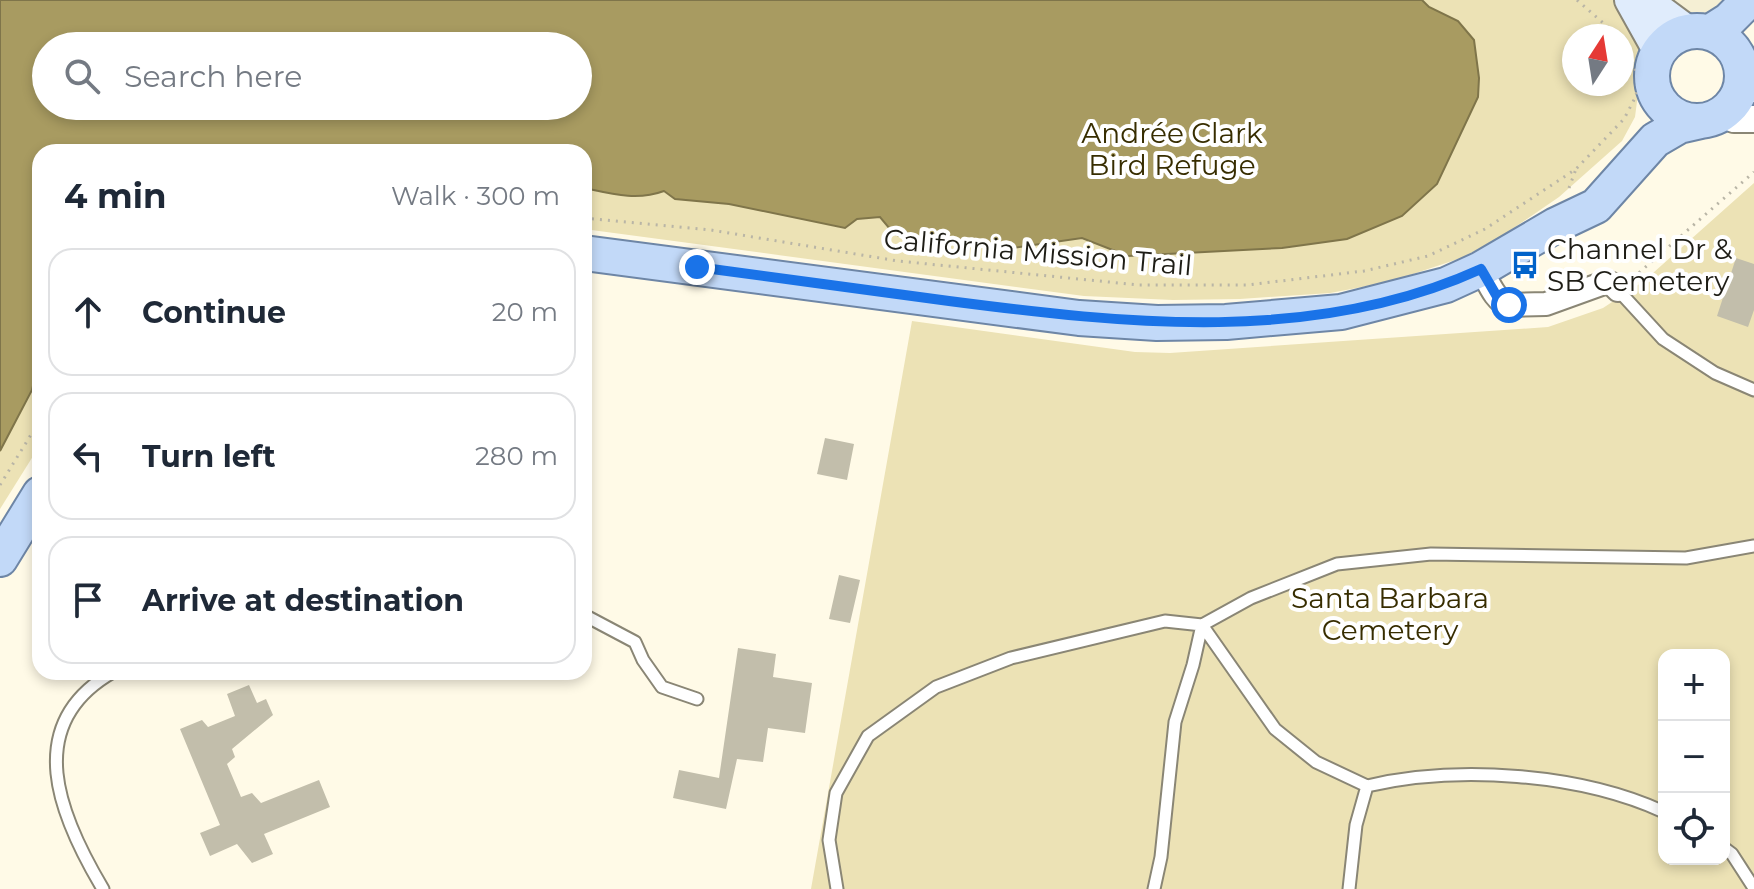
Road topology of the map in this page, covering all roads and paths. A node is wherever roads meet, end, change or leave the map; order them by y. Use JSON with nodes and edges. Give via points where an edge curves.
{"nodes":[{"id":1,"x":1577,"y":0,"type":"edge"},
{"id":2,"x":1630,"y":0,"type":"edge"},
{"id":3,"x":1646,"y":0,"type":"edge"},
{"id":4,"x":1749,"y":0,"type":"edge"},
{"id":5,"x":1604,"y":24,"type":"edge"},
{"id":6,"x":1754,"y":24,"type":"edge"},
{"id":7,"x":1699,"y":32,"type":"junction"},
{"id":8,"x":1634,"y":65,"type":"edge"},
{"id":9,"x":1650,"y":72,"type":"junction"},
{"id":10,"x":1746,"y":81,"type":"edge"},
{"id":11,"x":1725,"y":118,"type":"edge"},
{"id":12,"x":1624,"y":119,"type":"junction"},
{"id":13,"x":1632,"y":125,"type":"dead end"},
{"id":14,"x":1754,"y":172,"type":"edge"},
{"id":15,"x":592,"y":219,"type":"edge"},
{"id":16,"x":1556,"y":225,"type":"junction"},
{"id":17,"x":592,"y":254,"type":"edge"},
{"id":18,"x":1481,"y":269,"type":"junction"},
{"id":19,"x":1623,"y":286,"type":"junction"},
{"id":20,"x":1754,"y":390,"type":"edge"},
{"id":21,"x":32,"y":433,"type":"edge"},
{"id":22,"x":0,"y":485,"type":"edge"},
{"id":23,"x":32,"y":507,"type":"edge"},
{"id":24,"x":1754,"y":546,"type":"edge"},
{"id":25,"x":0,"y":559,"type":"edge"},
{"id":26,"x":592,"y":619,"type":"edge"},
{"id":27,"x":1202,"y":625,"type":"junction"},
{"id":28,"x":98,"y":680,"type":"edge"},
{"id":29,"x":697,"y":699,"type":"dead end"},
{"id":30,"x":1367,"y":786,"type":"junction"},
{"id":31,"x":1658,"y":809,"type":"edge"},
{"id":32,"x":1730,"y":852,"type":"edge"},
{"id":33,"x":1754,"y":888,"type":"edge"},
{"id":34,"x":103,"y":889,"type":"edge"},
{"id":35,"x":837,"y":889,"type":"edge"},
{"id":36,"x":1154,"y":889,"type":"edge"},
{"id":37,"x":1349,"y":889,"type":"edge"}],
"edges":[{"from":1,"to":5,"type":"path"},
{"from":2,"to":9,"type":"main road"},
{"from":3,"to":7,"type":"main road"},
{"from":4,"to":7,"type":"main road","via":[[1729,20]]},
{"from":6,"to":10,"type":"main road","via":[[1746,44]]},
{"from":7,"to":9,"type":"main road","via":[[1669,40]]},
{"from":7,"to":10,"type":"main road","via":[[1719,36],[1735,51]]},
{"from":8,"to":9,"type":"path"},
{"from":9,"to":11,"type":"main road","via":[[1665,107],[1675,115]]},
{"from":9,"to":12,"type":"path"},
{"from":9,"to":16,"type":"main road","via":[[1648,105],[1627,147]]},
{"from":10,"to":11,"type":"main road"},
{"from":11,"to":16,"type":"main road","via":[[1679,126],[1655,140],[1596,206]]},
{"from":12,"to":13,"type":"path"},
{"from":12,"to":15,"type":"path","name":"California Mission Trail","via":[[1576,169],[1540,195],[1428,256],[1364,271],[1247,285],[1078,280],[898,261],[670,224]]},
{"from":14,"to":19,"type":"path"},
{"from":16,"to":18,"type":"main road"},
{"from":17,"to":18,"type":"main road","via":[[1079,318],[1157,323],[1341,312],[1446,285]]},
{"from":18,"to":19,"type":"street","via":[[1499,300],[1509,305],[1546,304],[1607,282]]},
{"from":19,"to":20,"type":"lane","via":[[1663,339],[1715,373]]},
{"from":21,"to":22,"type":"path"},
{"from":23,"to":25,"type":"main road"},
{"from":24,"to":27,"type":"lane","via":[[1686,558],[1431,554],[1337,564],[1251,598]]},
{"from":26,"to":29,"type":"lane","via":[[635,642],[662,687]]},
{"from":27,"to":30,"type":"lane","via":[[1275,729],[1316,762]]},
{"from":27,"to":35,"type":"lane","via":[[1165,621],[1011,658],[936,687],[868,736],[836,793],[829,840]]},
{"from":27,"to":36,"type":"lane","via":[[1175,722]]},
{"from":28,"to":34,"type":"lane","via":[[62,724],[55,766],[58,791],[82,854]]},
{"from":30,"to":31,"type":"lane","via":[[1452,774],[1512,776],[1565,784]]},
{"from":30,"to":37,"type":"lane","via":[[1356,825]]},
{"from":32,"to":33,"type":"lane"}]}
